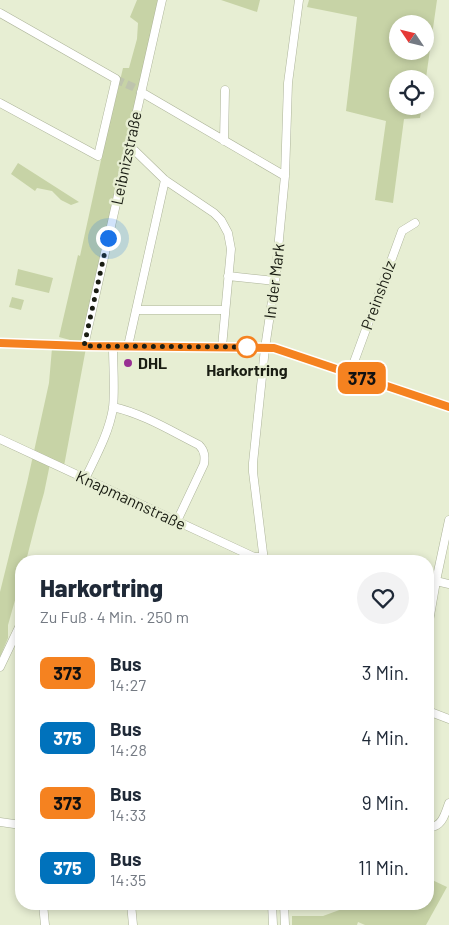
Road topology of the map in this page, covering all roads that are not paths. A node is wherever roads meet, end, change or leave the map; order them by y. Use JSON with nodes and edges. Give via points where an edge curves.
{"nodes":[{"id":1,"x":162,"y":0,"type":"edge"},
{"id":2,"x":299,"y":0,"type":"edge"},
{"id":3,"x":0,"y":13,"type":"edge"},
{"id":4,"x":225,"y":90,"type":"dead end"},
{"id":5,"x":141,"y":92,"type":"junction"},
{"id":6,"x":0,"y":103,"type":"edge"},
{"id":7,"x":224,"y":141,"type":"junction"},
{"id":8,"x":130,"y":146,"type":"junction"},
{"id":9,"x":285,"y":176,"type":"junction"},
{"id":10,"x":165,"y":180,"type":"junction"},
{"id":11,"x":415,"y":223,"type":"dead end"},
{"id":12,"x":228,"y":276,"type":"junction"},
{"id":13,"x":274,"y":281,"type":"junction"},
{"id":14,"x":136,"y":310,"type":"junction"},
{"id":15,"x":225,"y":310,"type":"junction"},
{"id":16,"x":0,"y":343,"type":"edge"},
{"id":17,"x":84,"y":346,"type":"junction"},
{"id":18,"x":113,"y":346,"type":"junction"},
{"id":19,"x":128,"y":346,"type":"junction"},
{"id":20,"x":222,"y":347,"type":"junction"},
{"id":21,"x":265,"y":348,"type":"junction"},
{"id":22,"x":350,"y":373,"type":"junction"},
{"id":23,"x":113,"y":407,"type":"junction"},
{"id":24,"x":449,"y":407,"type":"edge"},
{"id":25,"x":0,"y":439,"type":"edge"},
{"id":26,"x":85,"y":479,"type":"junction"},
{"id":27,"x":449,"y":520,"type":"edge"},
{"id":28,"x":177,"y":521,"type":"junction"},
{"id":29,"x":250,"y":555,"type":"edge"},
{"id":30,"x":263,"y":555,"type":"edge"},
{"id":31,"x":436,"y":581,"type":"junction"},
{"id":32,"x":449,"y":584,"type":"edge"},
{"id":33,"x":434,"y":592,"type":"edge"},
{"id":34,"x":15,"y":636,"type":"edge"},
{"id":35,"x":0,"y":667,"type":"edge"},
{"id":36,"x":434,"y":713,"type":"edge"},
{"id":37,"x":449,"y":719,"type":"edge"},
{"id":38,"x":449,"y":803,"type":"edge"},
{"id":39,"x":0,"y":822,"type":"edge"},
{"id":40,"x":15,"y":824,"type":"edge"},
{"id":41,"x":434,"y":826,"type":"edge"},
{"id":42,"x":44,"y":910,"type":"edge"},
{"id":43,"x":132,"y":910,"type":"edge"},
{"id":44,"x":272,"y":910,"type":"edge"},
{"id":45,"x":284,"y":910,"type":"edge"},
{"id":46,"x":45,"y":925,"type":"edge"},
{"id":47,"x":133,"y":925,"type":"edge"},
{"id":48,"x":273,"y":925,"type":"edge"},
{"id":49,"x":285,"y":925,"type":"edge"}],
"edges":[{"from":1,"to":5,"type":"street","name":"Leibnizstraße"},
{"from":2,"to":9,"type":"street","name":"In der Mark","via":[[288,83]]},
{"from":3,"to":6,"type":"street","via":[[116,79],[98,156]]},
{"from":4,"to":7,"type":"street"},
{"from":5,"to":7,"type":"street"},
{"from":5,"to":8,"type":"street","name":"Leibnizstraße"},
{"from":7,"to":9,"type":"street"},
{"from":8,"to":10,"type":"street"},
{"from":8,"to":17,"type":"street","name":"Leibnizstraße"},
{"from":9,"to":13,"type":"street","name":"In der Mark"},
{"from":10,"to":12,"type":"street","via":[[224,223],[230,249]]},
{"from":10,"to":14,"type":"street"},
{"from":11,"to":22,"type":"street","name":"Preinsholz","via":[[402,231]]},
{"from":12,"to":13,"type":"street"},
{"from":12,"to":15,"type":"street"},
{"from":13,"to":21,"type":"street","name":"In der Mark"},
{"from":14,"to":15,"type":"street"},
{"from":14,"to":19,"type":"street"},
{"from":15,"to":20,"type":"street"},
{"from":16,"to":17,"type":"street"},
{"from":17,"to":18,"type":"street"},
{"from":18,"to":19,"type":"street"},
{"from":18,"to":23,"type":"street"},
{"from":19,"to":20,"type":"street"},
{"from":20,"to":21,"type":"street"},
{"from":21,"to":22,"type":"street","via":[[274,348]]},
{"from":21,"to":30,"type":"street","name":"In der Mark","via":[[253,463]]},
{"from":22,"to":24,"type":"street"},
{"from":23,"to":26,"type":"street","via":[[109,426]]},
{"from":23,"to":28,"type":"street","via":[[161,425],[203,450],[204,464]]},
{"from":25,"to":26,"type":"street","name":"Knapmannstraße"},
{"from":26,"to":28,"type":"street","name":"Knapmannstraße"},
{"from":27,"to":31,"type":"street"},
{"from":28,"to":29,"type":"street","name":"Knapmannstraße"},
{"from":31,"to":32,"type":"street"},
{"from":31,"to":33,"type":"street"},
{"from":34,"to":35,"type":"street"},
{"from":36,"to":37,"type":"street"},
{"from":38,"to":41,"type":"street","via":[[442,821]]},
{"from":39,"to":40,"type":"street"},
{"from":42,"to":46,"type":"street"},
{"from":43,"to":47,"type":"street"},
{"from":44,"to":48,"type":"street"},
{"from":45,"to":49,"type":"street"}]}
